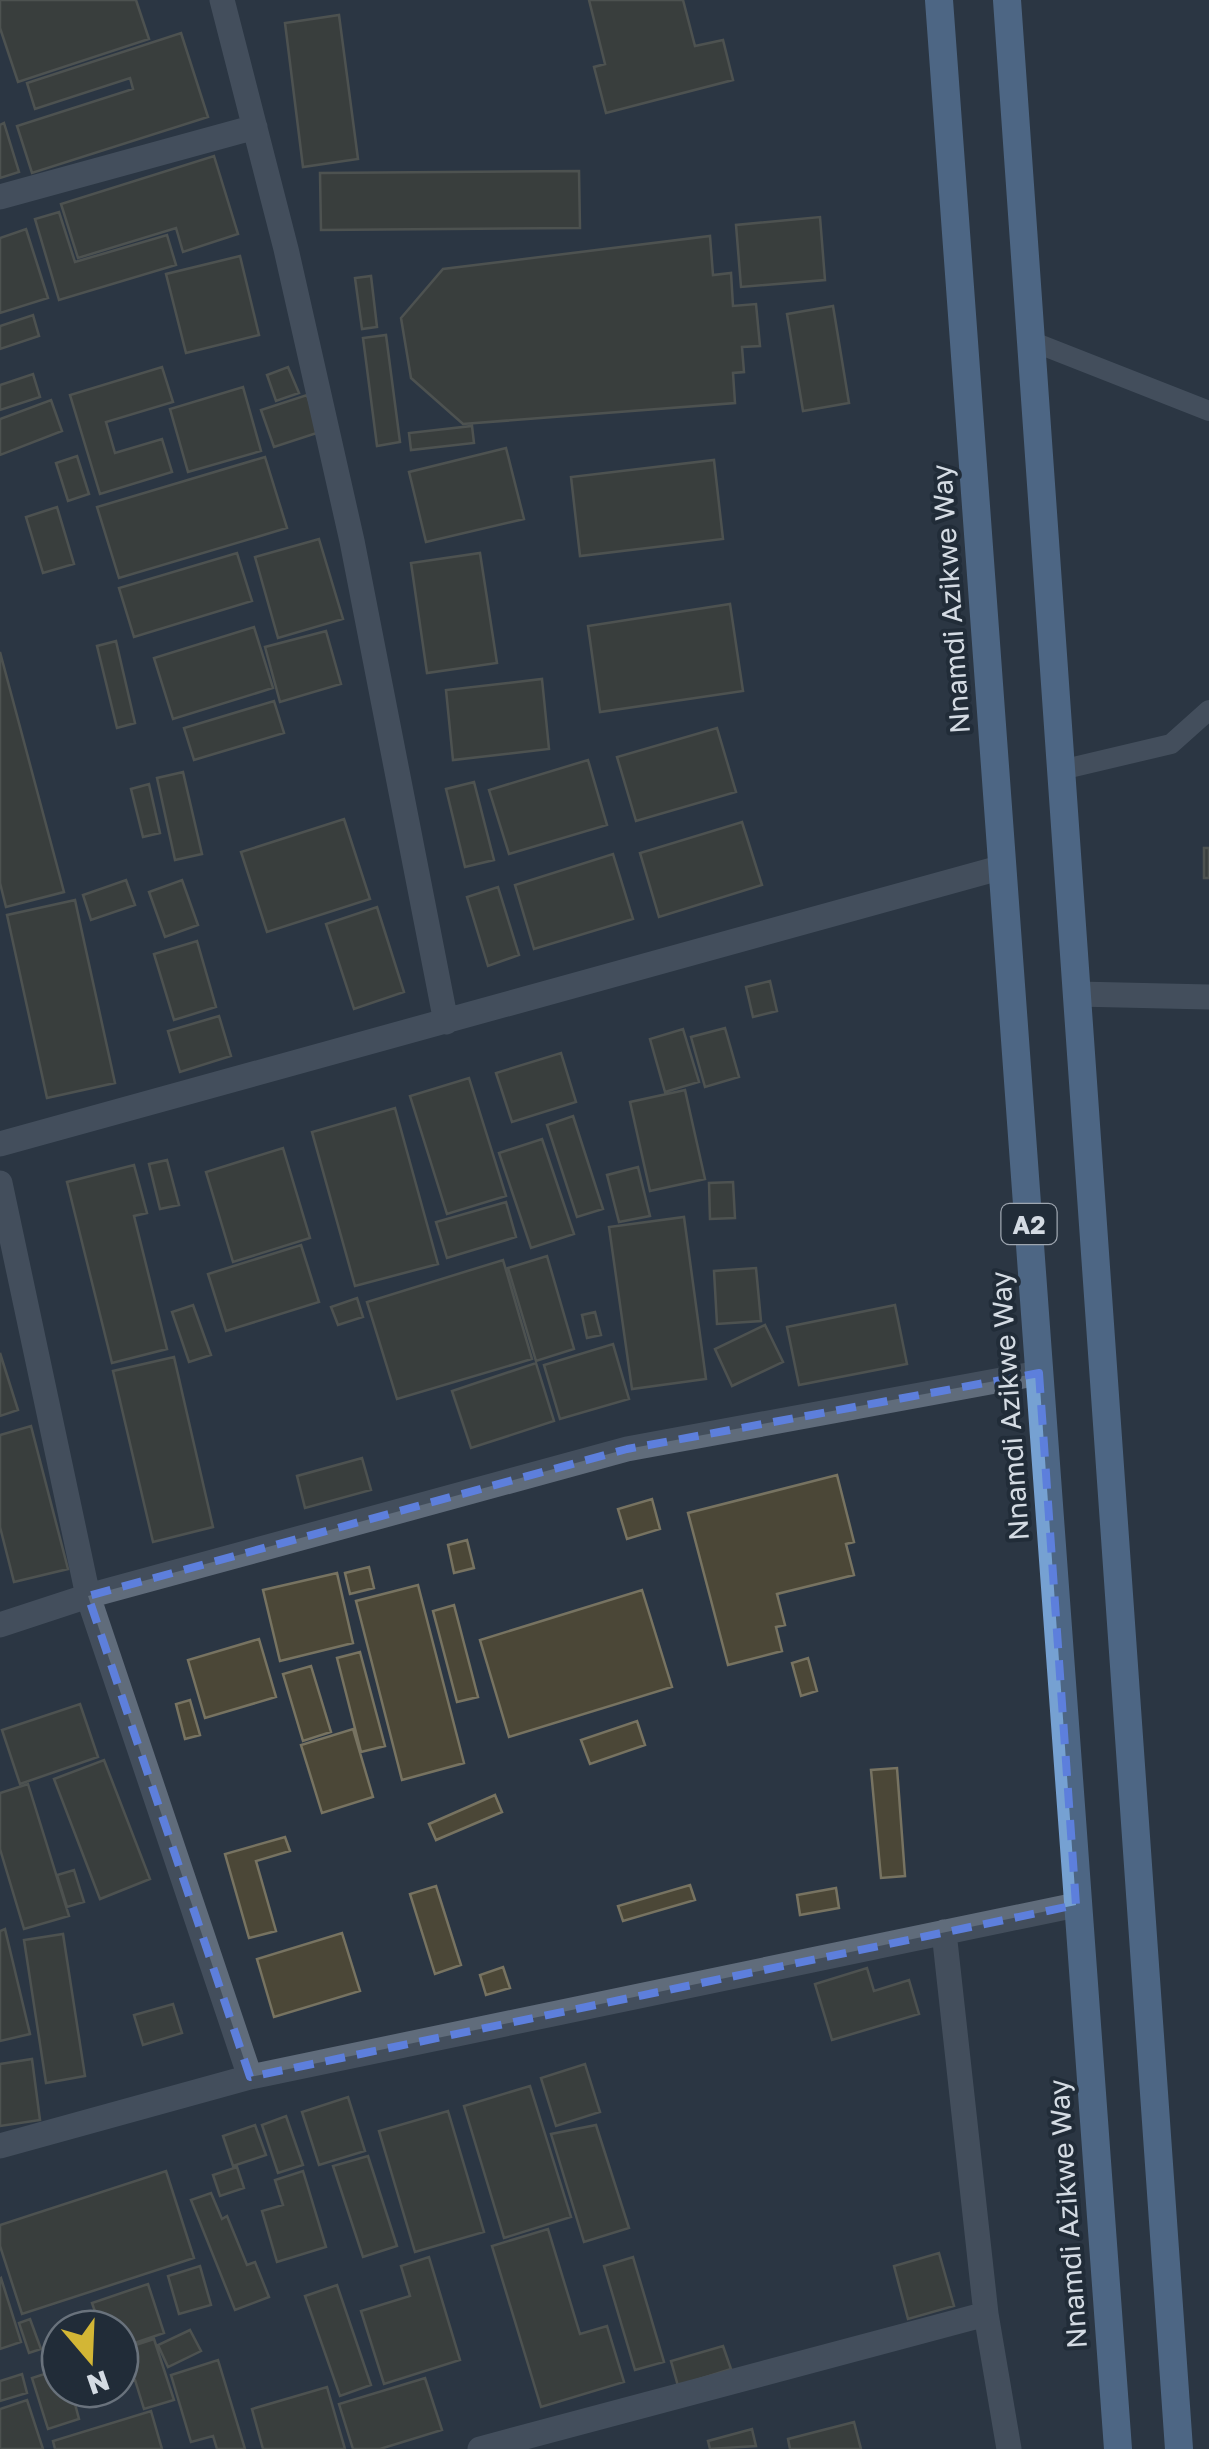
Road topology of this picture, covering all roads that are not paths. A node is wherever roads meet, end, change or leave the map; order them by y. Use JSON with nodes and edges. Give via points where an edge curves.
{"nodes":[{"id":1,"x":222,"y":0,"type":"edge"},
{"id":2,"x":939,"y":0,"type":"edge"},
{"id":3,"x":1006,"y":0,"type":"edge"},
{"id":4,"x":254,"y":128,"type":"junction"},
{"id":5,"x":0,"y":198,"type":"edge"},
{"id":6,"x":1031,"y":341,"type":"junction"},
{"id":7,"x":1209,"y":411,"type":"edge"},
{"id":8,"x":1209,"y":710,"type":"edge"},
{"id":9,"x":1062,"y":770,"type":"junction"},
{"id":10,"x":1003,"y":866,"type":"junction"},
{"id":11,"x":1078,"y":994,"type":"junction"},
{"id":12,"x":1209,"y":997,"type":"edge"},
{"id":13,"x":446,"y":1022,"type":"junction"},
{"id":14,"x":0,"y":1144,"type":"edge"},
{"id":15,"x":0,"y":1183,"type":"edge"},
{"id":16,"x":1039,"y":1372,"type":"junction"},
{"id":17,"x":88,"y":1596,"type":"junction"},
{"id":18,"x":0,"y":1624,"type":"edge"},
{"id":19,"x":1076,"y":1905,"type":"junction"},
{"id":20,"x":944,"y":1932,"type":"junction"},
{"id":21,"x":250,"y":2078,"type":"junction"},
{"id":22,"x":0,"y":2146,"type":"edge"},
{"id":23,"x":986,"y":2314,"type":"junction"},
{"id":24,"x":480,"y":2449,"type":"edge"},
{"id":25,"x":1009,"y":2449,"type":"edge"},
{"id":26,"x":1118,"y":2449,"type":"edge"},
{"id":27,"x":1179,"y":2449,"type":"edge"}],
"edges":[{"from":1,"to":4,"type":"street"},
{"from":2,"to":10,"type":"highway","name":"Nnamdi Azikwe Way","number":"A2"},
{"from":3,"to":6,"type":"highway","number":"A2"},
{"from":4,"to":5,"type":"street"},
{"from":4,"to":13,"type":"street","via":[[352,541]]},
{"from":6,"to":7,"type":"lane"},
{"from":6,"to":9,"type":"highway","number":"A2"},
{"from":8,"to":9,"type":"lane","via":[[1170,744]]},
{"from":9,"to":11,"type":"highway","number":"A2"},
{"from":10,"to":13,"type":"street"},
{"from":10,"to":16,"type":"highway","name":"Nnamdi Azikwe Way","number":"A2"},
{"from":11,"to":12,"type":"street"},
{"from":11,"to":27,"type":"highway","number":"A2"},
{"from":13,"to":14,"type":"street"},
{"from":15,"to":17,"type":"street"},
{"from":16,"to":17,"type":"street","via":[[627,1448]]},
{"from":16,"to":19,"type":"highway","name":"Nnamdi Azikwe Way","number":"A2"},
{"from":17,"to":18,"type":"street"},
{"from":17,"to":21,"type":"street"},
{"from":19,"to":20,"type":"street"},
{"from":19,"to":26,"type":"highway","name":"Nnamdi Azikwe Way","number":"A2"},
{"from":20,"to":21,"type":"street"},
{"from":20,"to":23,"type":"street"},
{"from":21,"to":22,"type":"street"},
{"from":23,"to":24,"type":"street"},
{"from":23,"to":25,"type":"street"}]}
